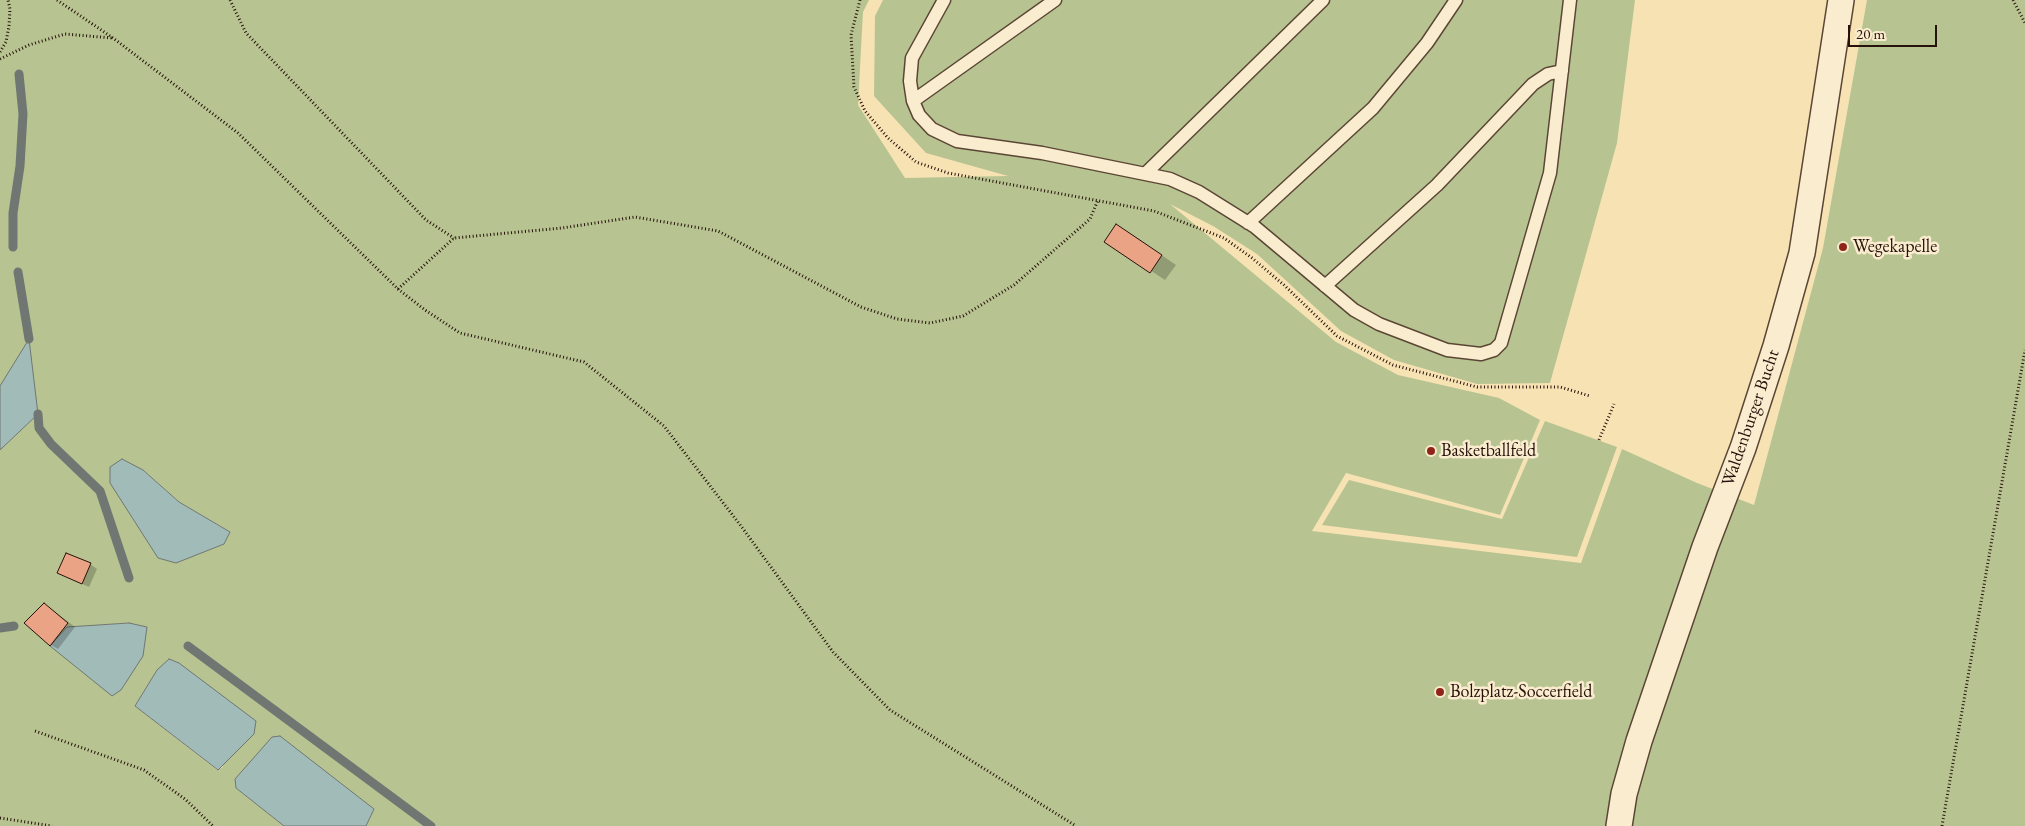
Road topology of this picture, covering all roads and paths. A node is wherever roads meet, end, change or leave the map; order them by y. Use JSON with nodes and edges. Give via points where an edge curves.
{"nodes":[{"id":1,"x":8,"y":0,"type":"edge"},
{"id":2,"x":56,"y":0,"type":"edge"},
{"id":3,"x":230,"y":0,"type":"edge"},
{"id":4,"x":860,"y":0,"type":"edge"},
{"id":5,"x":944,"y":0,"type":"edge"},
{"id":6,"x":1055,"y":0,"type":"edge"},
{"id":7,"x":1324,"y":0,"type":"edge"},
{"id":8,"x":1456,"y":0,"type":"edge"},
{"id":9,"x":1570,"y":0,"type":"edge"},
{"id":10,"x":1841,"y":0,"type":"edge"},
{"id":11,"x":2013,"y":0,"type":"edge"},
{"id":12,"x":857,"y":7,"type":"dead end"},
{"id":13,"x":2025,"y":23,"type":"edge"},
{"id":14,"x":113,"y":38,"type":"junction"},
{"id":15,"x":0,"y":52,"type":"edge"},
{"id":16,"x":0,"y":59,"type":"edge"},
{"id":17,"x":1562,"y":71,"type":"junction"},
{"id":18,"x":913,"y":101,"type":"junction"},
{"id":19,"x":1146,"y":173,"type":"junction"},
{"id":20,"x":1098,"y":200,"type":"dead end"},
{"id":21,"x":1248,"y":223,"type":"junction"},
{"id":22,"x":454,"y":238,"type":"junction"},
{"id":23,"x":1325,"y":286,"type":"junction"},
{"id":24,"x":398,"y":289,"type":"junction"},
{"id":25,"x":2025,"y":350,"type":"edge"},
{"id":26,"x":1560,"y":387,"type":"dead end"},
{"id":27,"x":1590,"y":396,"type":"dead end"},
{"id":28,"x":1614,"y":404,"type":"dead end"},
{"id":29,"x":1599,"y":440,"type":"dead end"},
{"id":30,"x":35,"y":731,"type":"dead end"},
{"id":31,"x":0,"y":818,"type":"edge"},
{"id":32,"x":52,"y":826,"type":"edge"},
{"id":33,"x":213,"y":826,"type":"edge"},
{"id":34,"x":1076,"y":826,"type":"edge"},
{"id":35,"x":1619,"y":826,"type":"edge"},
{"id":36,"x":1942,"y":826,"type":"edge"}],
"edges":[{"from":1,"to":15,"type":"path","via":[[9,26]]},
{"from":2,"to":14,"type":"path"},
{"from":3,"to":22,"type":"path","via":[[246,33],[426,220]]},
{"from":4,"to":12,"type":"path"},
{"from":5,"to":18,"type":"lane","via":[[912,58],[910,81]]},
{"from":6,"to":18,"type":"lane"},
{"from":7,"to":19,"type":"lane"},
{"from":8,"to":21,"type":"lane","via":[[1427,43],[1373,108]]},
{"from":9,"to":17,"type":"lane"},
{"from":10,"to":35,"type":"street","name":"Waldenburger Bucht","via":[[1802,252],[1776,346],[1742,448],[1639,741]]},
{"from":11,"to":13,"type":"path"},
{"from":14,"to":16,"type":"path","via":[[65,34],[29,45]]},
{"from":14,"to":24,"type":"path","via":[[238,133]]},
{"from":17,"to":23,"type":"lane","via":[[1548,74],[1533,84],[1437,185]]},
{"from":17,"to":23,"type":"lane","via":[[1550,173],[1500,343],[1494,350],[1481,354],[1466,353],[1427,344],[1362,314]]},
{"from":18,"to":19,"type":"lane","via":[[919,115],[932,129],[957,141]]},
{"from":19,"to":21,"type":"lane","via":[[1170,179],[1198,192]]},
{"from":20,"to":22,"type":"path","via":[[1090,219],[1014,285],[963,316],[930,323],[897,319],[861,307],[718,231],[635,217],[562,228]]},
{"from":21,"to":23,"type":"lane"},
{"from":22,"to":24,"type":"path"},
{"from":24,"to":34,"type":"path","via":[[460,333],[584,362],[664,426],[742,526],[833,652],[890,710]]},
{"from":25,"to":36,"type":"path"},
{"from":26,"to":27,"type":"path"},
{"from":28,"to":29,"type":"path"},
{"from":30,"to":33,"type":"path","via":[[144,770],[185,799]]},
{"from":31,"to":32,"type":"path"}]}
